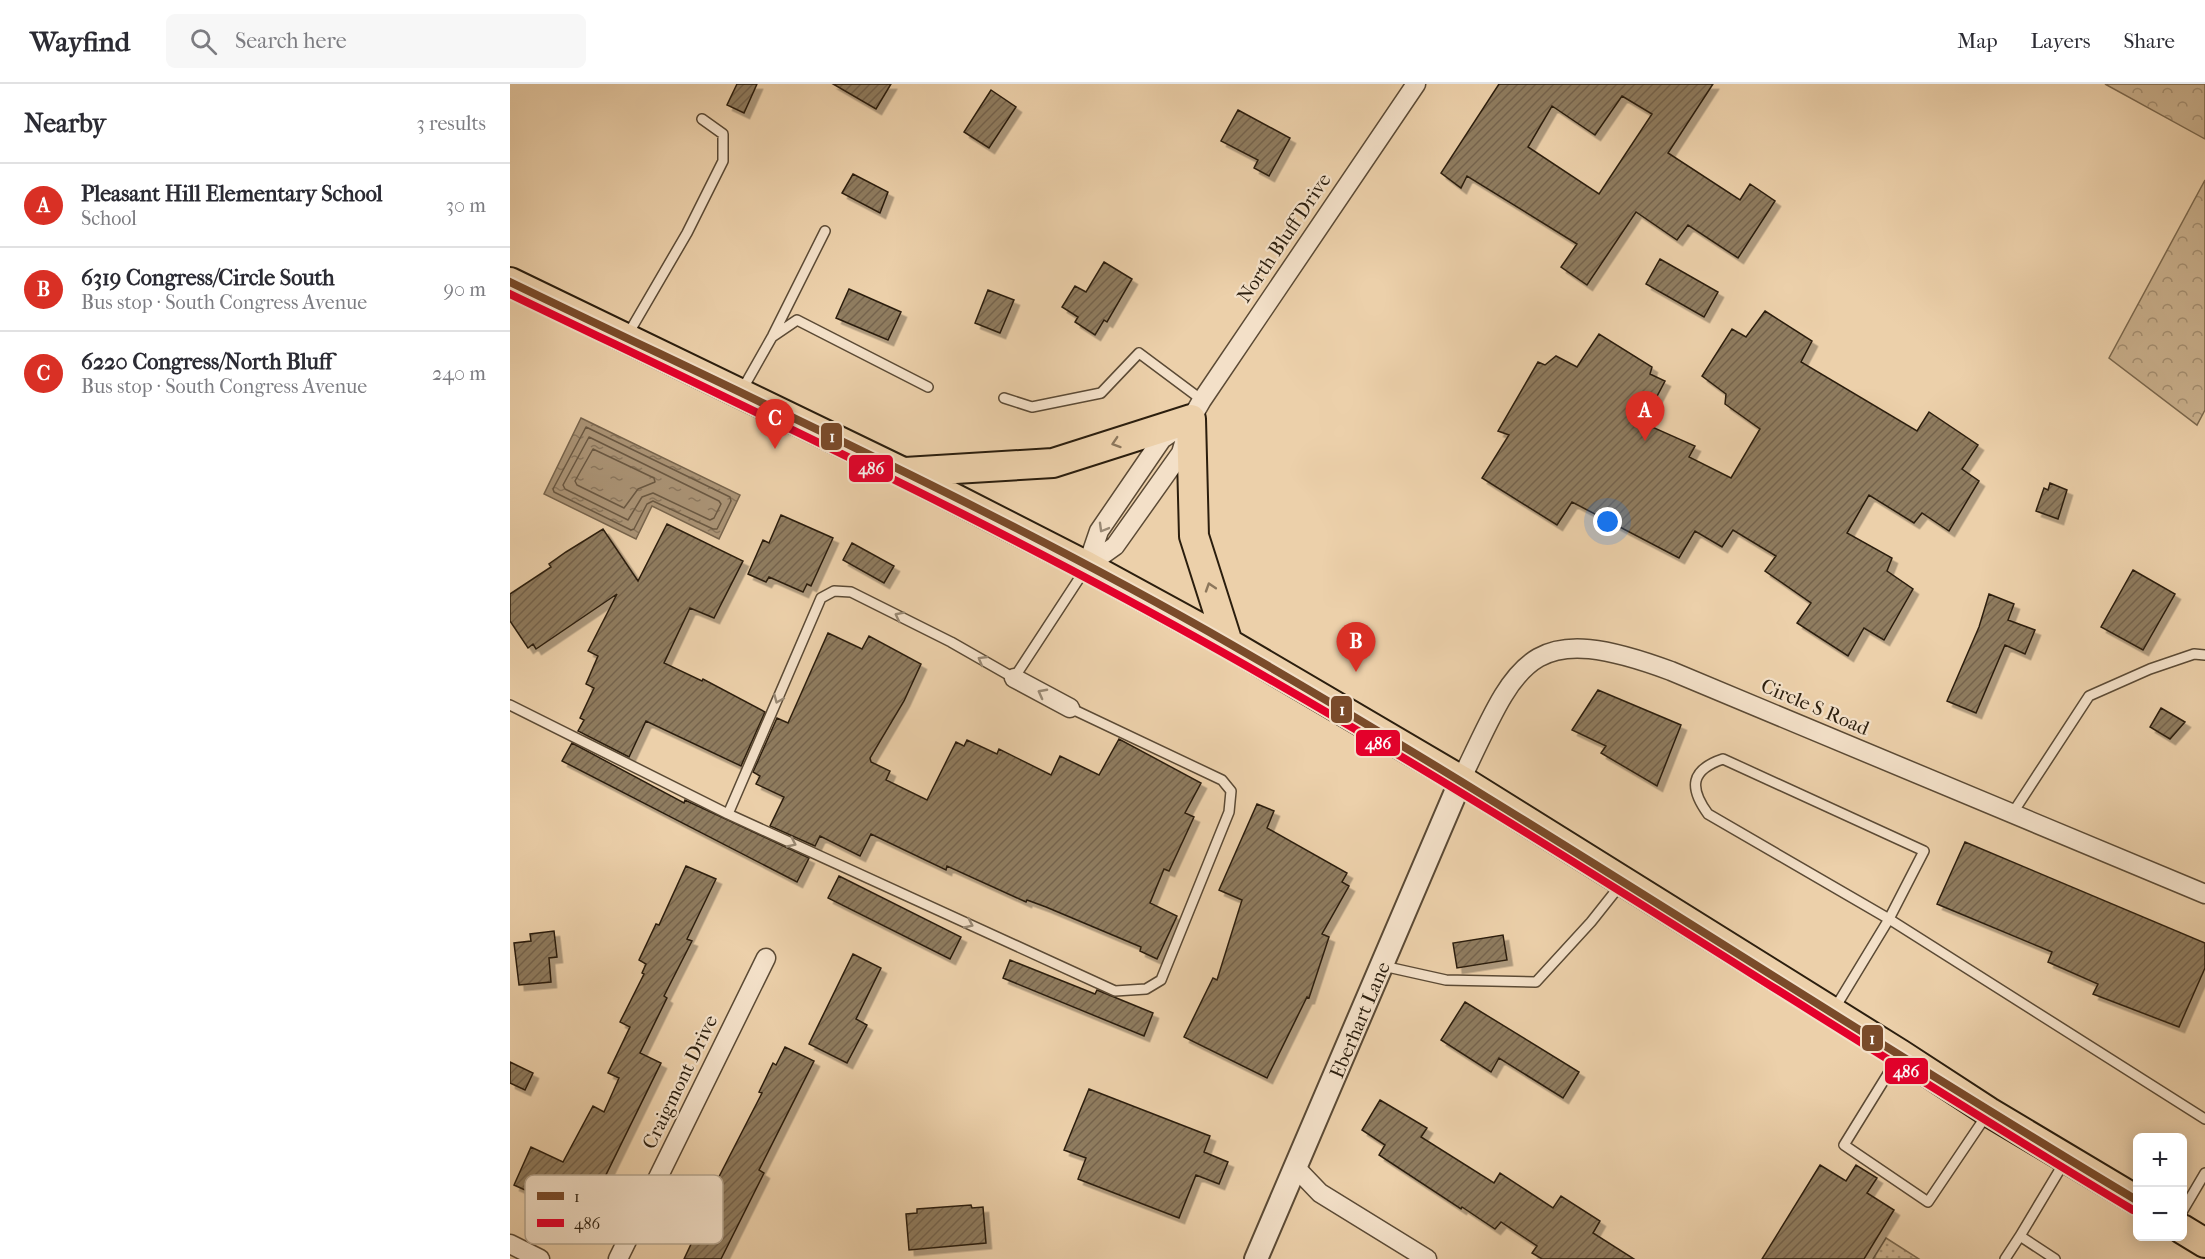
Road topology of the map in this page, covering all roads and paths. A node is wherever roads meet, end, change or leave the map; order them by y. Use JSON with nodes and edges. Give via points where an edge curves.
{"nodes":[{"id":1,"x":1416,"y":84,"type":"edge"},
{"id":2,"x":702,"y":119,"type":"dead end"},
{"id":3,"x":825,"y":231,"type":"dead end"},
{"id":4,"x":511,"y":285,"type":"edge"},
{"id":5,"x":626,"y":338,"type":"junction"},
{"id":6,"x":772,"y":338,"type":"junction"},
{"id":7,"x":928,"y":387,"type":"dead end"},
{"id":8,"x":739,"y":395,"type":"junction"},
{"id":9,"x":1004,"y":398,"type":"dead end"},
{"id":10,"x":1197,"y":410,"type":"junction"},
{"id":11,"x":903,"y":472,"type":"junction"},
{"id":12,"x":1087,"y":566,"type":"junction"},
{"id":13,"x":1228,"y":643,"type":"junction"},
{"id":14,"x":2205,"y":655,"type":"edge"},
{"id":15,"x":1014,"y":678,"type":"junction"},
{"id":16,"x":510,"y":705,"type":"edge"},
{"id":17,"x":1070,"y":708,"type":"joint"},
{"id":18,"x":1461,"y":780,"type":"junction"},
{"id":19,"x":728,"y":814,"type":"junction"},
{"id":20,"x":2012,"y":814,"type":"junction"},
{"id":21,"x":1623,"y":881,"type":"junction"},
{"id":22,"x":2205,"y":894,"type":"edge"},
{"id":23,"x":1888,"y":919,"type":"junction"},
{"id":24,"x":766,"y":958,"type":"dead end"},
{"id":25,"x":1383,"y":966,"type":"junction"},
{"id":26,"x":1833,"y":1012,"type":"junction"},
{"id":27,"x":1900,"y":1054,"type":"junction"},
{"id":28,"x":1989,"y":1112,"type":"junction"},
{"id":29,"x":2205,"y":1119,"type":"edge"},
{"id":30,"x":2067,"y":1158,"type":"junction"},
{"id":31,"x":1296,"y":1168,"type":"junction"},
{"id":32,"x":2205,"y":1173,"type":"edge"},
{"id":33,"x":659,"y":1175,"type":"edge"},
{"id":34,"x":2133,"y":1198,"type":"edge"},
{"id":35,"x":2187,"y":1204,"type":"edge"},
{"id":36,"x":2187,"y":1232,"type":"edge"},
{"id":37,"x":2020,"y":1236,"type":"junction"},
{"id":38,"x":2205,"y":1243,"type":"edge"},
{"id":39,"x":510,"y":1244,"type":"edge"},
{"id":40,"x":625,"y":1244,"type":"edge"},
{"id":41,"x":540,"y":1259,"type":"edge"},
{"id":42,"x":618,"y":1259,"type":"edge"},
{"id":43,"x":1256,"y":1259,"type":"edge"},
{"id":44,"x":1427,"y":1259,"type":"edge"},
{"id":45,"x":2005,"y":1259,"type":"edge"},
{"id":46,"x":2055,"y":1259,"type":"edge"}],
"edges":[{"from":1,"to":10,"type":"street","name":"North Bluff Drive"},
{"from":2,"to":5,"type":"lane","via":[[723,134],[723,161],[687,233]]},
{"from":3,"to":6,"type":"lane"},
{"from":4,"to":5,"type":"main road"},
{"from":5,"to":8,"type":"main road"},
{"from":6,"to":7,"type":"lane","via":[[797,320]]},
{"from":6,"to":8,"type":"lane"},
{"from":8,"to":11,"type":"main road"},
{"from":9,"to":10,"type":"lane","via":[[1032,407],[1101,393],[1139,353]]},
{"from":10,"to":11,"type":"main road","one_way":true,"via":[[1053,463]]},
{"from":10,"to":12,"type":"street","name":"North Bluff Drive","via":[[1162,439],[1099,531]]},
{"from":13,"to":10,"type":"main road","one_way":true,"via":[[1194,536]]},
{"from":11,"to":12,"type":"main road"},
{"from":12,"to":13,"type":"main road"},
{"from":12,"to":15,"type":"lane"},
{"from":13,"to":18,"type":"main road"},
{"from":14,"to":20,"type":"lane","via":[[2194,654],[2150,669],[2089,696]]},
{"from":17,"to":15,"type":"street","one_way":true},
{"from":15,"to":19,"type":"lane","one_way":true,"via":[[851,592],[834,591],[821,598]]},
{"from":16,"to":19,"type":"lane"},
{"from":19,"to":17,"type":"lane","one_way":true,"via":[[1115,991],[1146,989],[1161,980],[1229,812],[1231,791],[1222,780]]},
{"from":18,"to":20,"type":"street","name":"Circle S Road","via":[[1503,693],[1525,666],[1541,655],[1566,648],[1590,648],[1628,655],[1671,671]]},
{"from":18,"to":21,"type":"main road"},
{"from":18,"to":25,"type":"street","name":"Eberhart Lane"},
{"from":20,"to":22,"type":"street","name":"Circle S Road"},
{"from":21,"to":25,"type":"lane","via":[[1536,982],[1446,980]]},
{"from":21,"to":26,"type":"main road"},
{"from":23,"to":23,"type":"lane","via":[[1708,814],[1696,798],[1696,780],[1705,765],[1723,759],[1924,851]]},
{"from":23,"to":26,"type":"lane"},
{"from":23,"to":29,"type":"lane"},
{"from":24,"to":33,"type":"street","name":"Craigmont Drive"},
{"from":25,"to":31,"type":"street","name":"Eberhart Lane"},
{"from":26,"to":27,"type":"main road"},
{"from":27,"to":28,"type":"main road"},
{"from":27,"to":28,"type":"lane","via":[[1844,1145],[1928,1202]]},
{"from":28,"to":30,"type":"main road"},
{"from":30,"to":34,"type":"main road"},
{"from":30,"to":37,"type":"lane"},
{"from":31,"to":43,"type":"street","name":"Eberhart Lane"},
{"from":31,"to":44,"type":"street","via":[[1320,1193]]},
{"from":32,"to":35,"type":"lane"},
{"from":36,"to":38,"type":"main road"},
{"from":37,"to":45,"type":"lane"},
{"from":37,"to":46,"type":"lane"},
{"from":39,"to":41,"type":"street"},
{"from":40,"to":42,"type":"street","name":"Craigmont Drive"}]}
